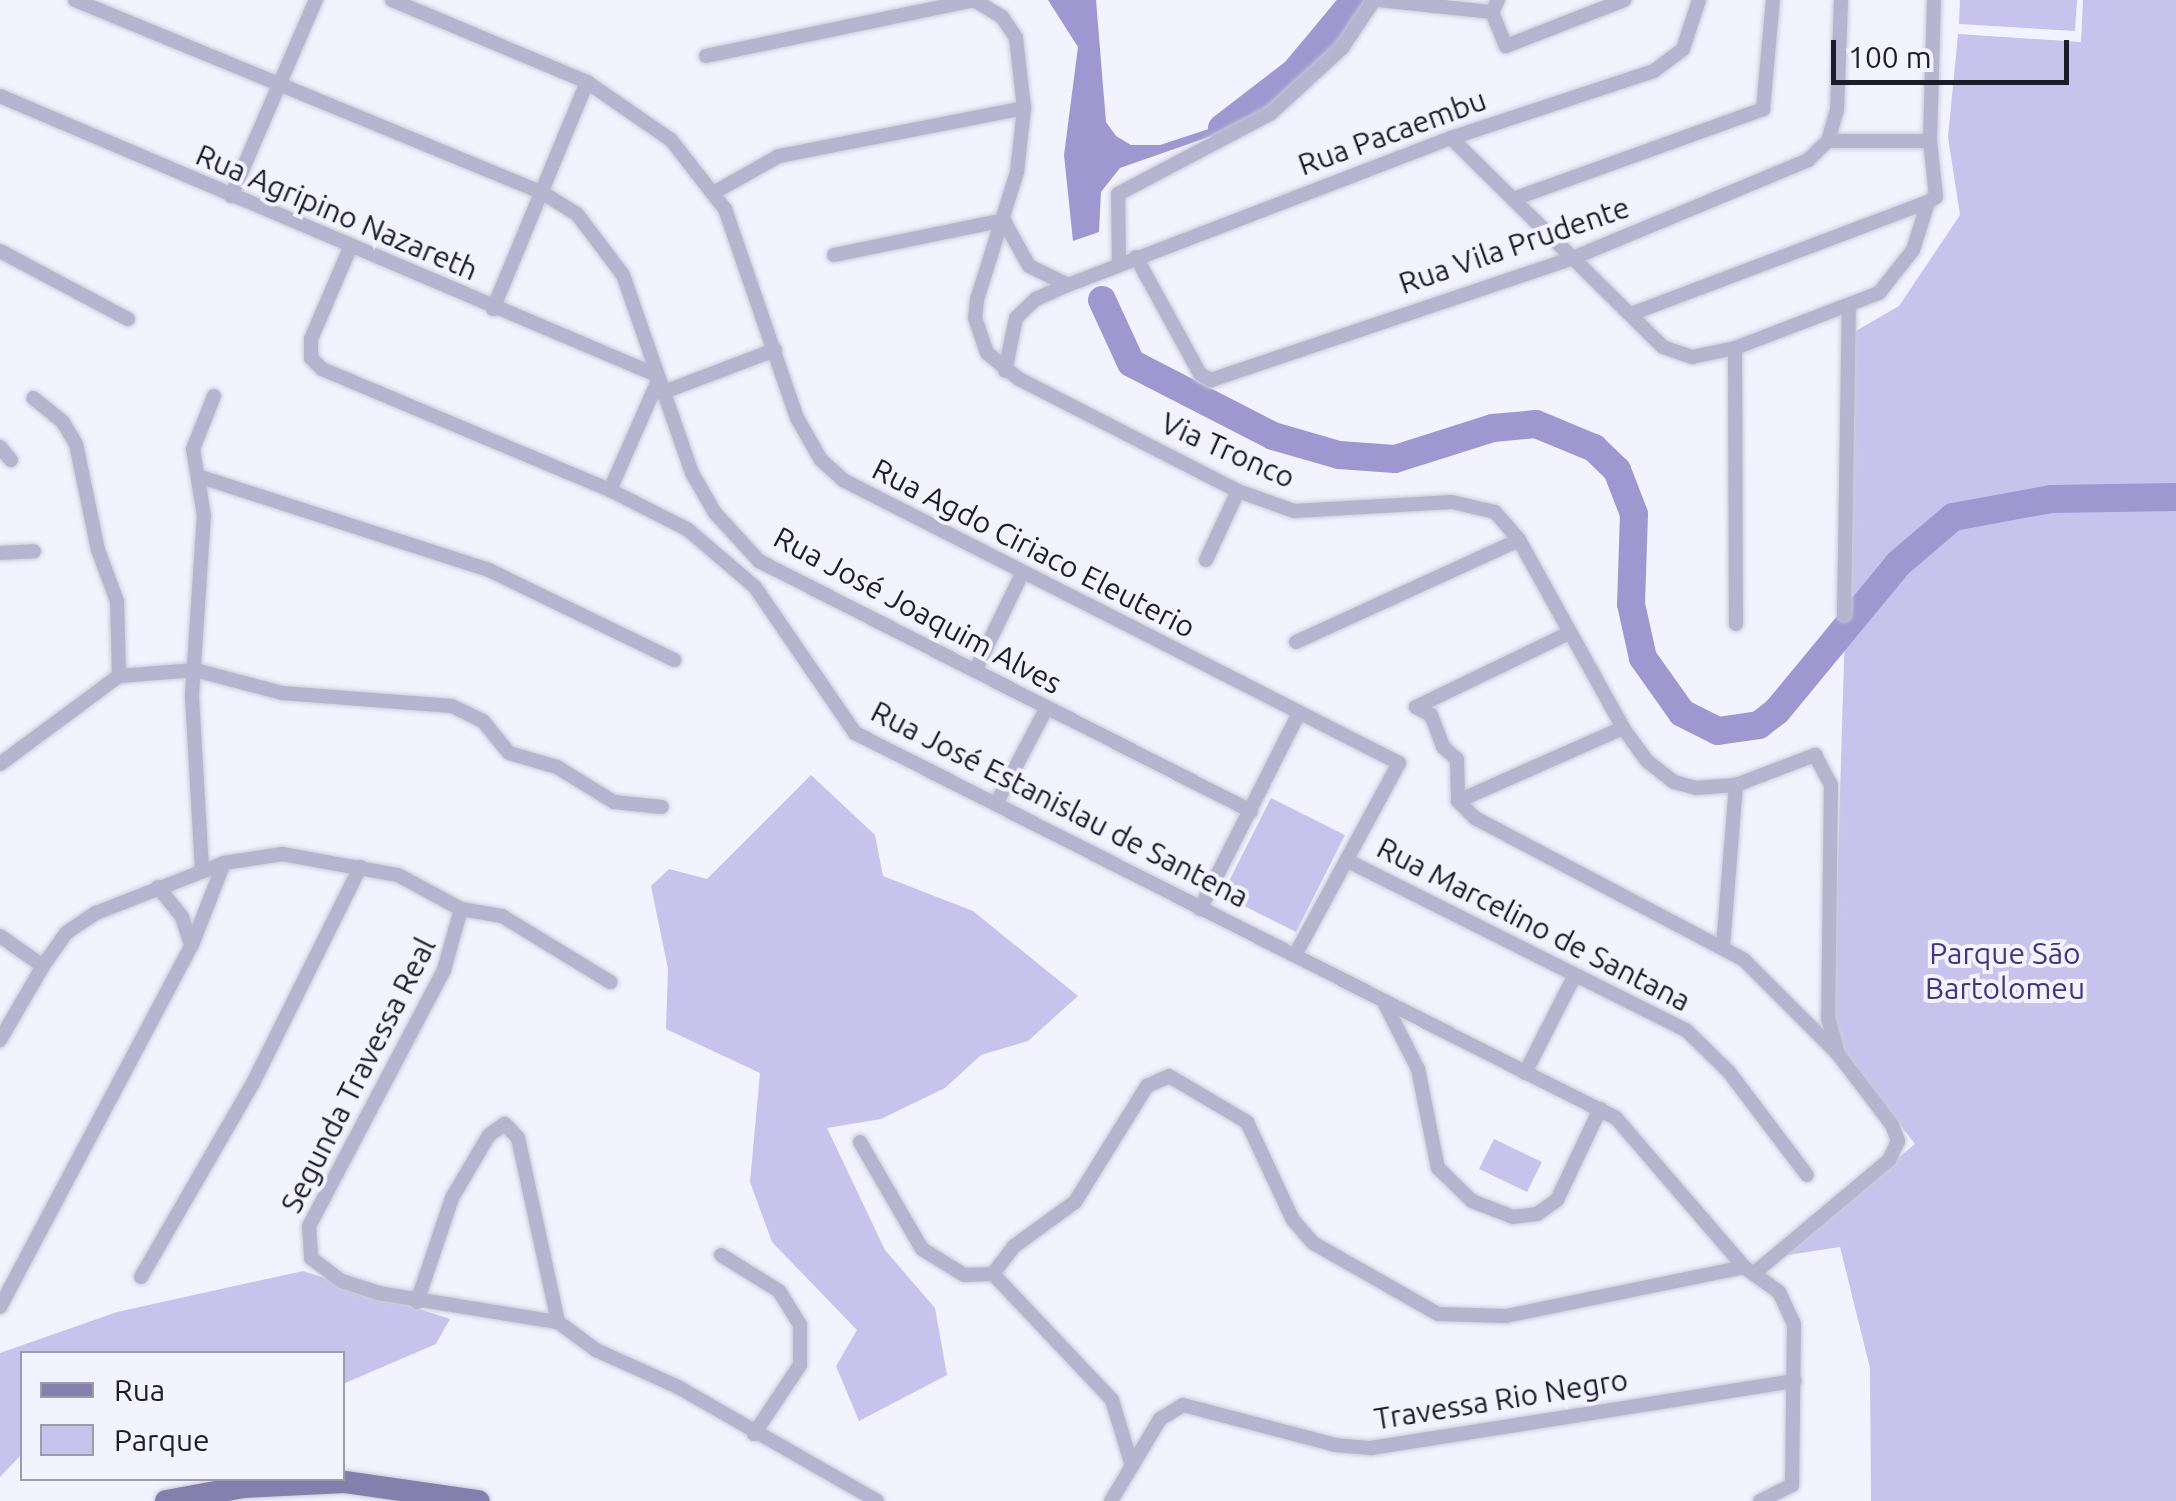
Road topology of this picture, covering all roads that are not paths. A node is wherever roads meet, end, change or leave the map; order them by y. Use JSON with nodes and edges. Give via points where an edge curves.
{"nodes":[{"id":1,"x":75,"y":0,"type":"edge"},
{"id":2,"x":316,"y":0,"type":"edge"},
{"id":3,"x":392,"y":0,"type":"edge"},
{"id":4,"x":974,"y":0,"type":"edge"},
{"id":5,"x":1376,"y":0,"type":"edge"},
{"id":6,"x":1624,"y":0,"type":"edge"},
{"id":7,"x":1700,"y":0,"type":"edge"},
{"id":8,"x":1773,"y":0,"type":"edge"},
{"id":9,"x":1842,"y":0,"type":"edge"},
{"id":10,"x":1934,"y":0,"type":"edge"},
{"id":11,"x":1495,"y":6,"type":"edge"},
{"id":12,"x":706,"y":56,"type":"dead end"},
{"id":13,"x":587,"y":82,"type":"junction"},
{"id":14,"x":280,"y":85,"type":"junction"},
{"id":15,"x":0,"y":96,"type":"edge"},
{"id":16,"x":1024,"y":108,"type":"junction"},
{"id":17,"x":1451,"y":138,"type":"junction"},
{"id":18,"x":1828,"y":140,"type":"junction"},
{"id":19,"x":1930,"y":142,"type":"junction"},
{"id":20,"x":714,"y":192,"type":"junction"},
{"id":21,"x":543,"y":194,"type":"junction"},
{"id":22,"x":231,"y":196,"type":"junction"},
{"id":23,"x":1516,"y":198,"type":"junction"},
{"id":24,"x":1928,"y":202,"type":"junction"},
{"id":25,"x":1004,"y":220,"type":"junction"},
{"id":26,"x":350,"y":248,"type":"junction"},
{"id":27,"x":0,"y":251,"type":"edge"},
{"id":28,"x":834,"y":255,"type":"dead end"},
{"id":29,"x":1136,"y":257,"type":"junction"},
{"id":30,"x":1572,"y":258,"type":"junction"},
{"id":31,"x":1120,"y":264,"type":"junction"},
{"id":32,"x":1068,"y":285,"type":"junction"},
{"id":33,"x":1849,"y":308,"type":"junction"},
{"id":34,"x":493,"y":309,"type":"junction"},
{"id":35,"x":1631,"y":314,"type":"junction"},
{"id":36,"x":128,"y":319,"type":"dead end"},
{"id":37,"x":1735,"y":348,"type":"junction"},
{"id":38,"x":775,"y":350,"type":"junction"},
{"id":39,"x":1005,"y":371,"type":"junction"},
{"id":40,"x":657,"y":383,"type":"junction"},
{"id":41,"x":214,"y":396,"type":"dead end"},
{"id":42,"x":33,"y":398,"type":"dead end"},
{"id":43,"x":0,"y":447,"type":"edge"},
{"id":44,"x":6,"y":460,"type":"edge"},
{"id":45,"x":201,"y":478,"type":"junction"},
{"id":46,"x":610,"y":490,"type":"junction"},
{"id":47,"x":1238,"y":491,"type":"junction"},
{"id":48,"x":1519,"y":540,"type":"junction"},
{"id":49,"x":34,"y":550,"type":"dead end"},
{"id":50,"x":0,"y":553,"type":"edge"},
{"id":51,"x":1206,"y":560,"type":"dead end"},
{"id":52,"x":1021,"y":576,"type":"junction"},
{"id":53,"x":1844,"y":614,"type":"dead end"},
{"id":54,"x":1736,"y":624,"type":"dead end"},
{"id":55,"x":1569,"y":633,"type":"junction"},
{"id":56,"x":1296,"y":642,"type":"dead end"},
{"id":57,"x":674,"y":660,"type":"dead end"},
{"id":58,"x":195,"y":670,"type":"junction"},
{"id":59,"x":975,"y":671,"type":"junction"},
{"id":60,"x":119,"y":676,"type":"junction"},
{"id":61,"x":1046,"y":709,"type":"junction"},
{"id":62,"x":1299,"y":713,"type":"junction"},
{"id":63,"x":1623,"y":728,"type":"junction"},
{"id":64,"x":0,"y":764,"type":"edge"},
{"id":65,"x":1736,"y":785,"type":"junction"},
{"id":66,"x":1458,"y":801,"type":"junction"},
{"id":67,"x":996,"y":804,"type":"junction"},
{"id":68,"x":662,"y":807,"type":"dead end"},
{"id":69,"x":1250,"y":811,"type":"junction"},
{"id":70,"x":1348,"y":861,"type":"junction"},
{"id":71,"x":224,"y":863,"type":"junction"},
{"id":72,"x":360,"y":867,"type":"junction"},
{"id":73,"x":202,"y":870,"type":"junction"},
{"id":74,"x":158,"y":886,"type":"junction"},
{"id":75,"x":461,"y":909,"type":"junction"},
{"id":76,"x":1200,"y":909,"type":"junction"},
{"id":77,"x":0,"y":936,"type":"edge"},
{"id":78,"x":192,"y":945,"type":"junction"},
{"id":79,"x":1722,"y":946,"type":"junction"},
{"id":80,"x":1295,"y":955,"type":"junction"},
{"id":81,"x":40,"y":973,"type":"junction"},
{"id":82,"x":1575,"y":975,"type":"junction"},
{"id":83,"x":610,"y":982,"type":"dead end"},
{"id":84,"x":1384,"y":1003,"type":"junction"},
{"id":85,"x":0,"y":1040,"type":"edge"},
{"id":86,"x":1838,"y":1054,"type":"junction"},
{"id":87,"x":1525,"y":1073,"type":"junction"},
{"id":88,"x":1600,"y":1109,"type":"junction"},
{"id":89,"x":860,"y":1142,"type":"dead end"},
{"id":90,"x":1807,"y":1176,"type":"dead end"},
{"id":91,"x":720,"y":1255,"type":"dead end"},
{"id":92,"x":1749,"y":1270,"type":"junction"},
{"id":93,"x":993,"y":1274,"type":"junction"},
{"id":94,"x":141,"y":1277,"type":"dead end"},
{"id":95,"x":417,"y":1302,"type":"junction"},
{"id":96,"x":0,"y":1307,"type":"edge"},
{"id":97,"x":558,"y":1322,"type":"junction"},
{"id":98,"x":1794,"y":1381,"type":"junction"},
{"id":99,"x":754,"y":1434,"type":"junction"},
{"id":100,"x":1132,"y":1466,"type":"junction"},
{"id":101,"x":1113,"y":1500,"type":"edge"},
{"id":102,"x":166,"y":1501,"type":"edge"},
{"id":103,"x":478,"y":1501,"type":"edge"},
{"id":104,"x":877,"y":1501,"type":"edge"},
{"id":105,"x":1760,"y":1501,"type":"edge"}],
"edges":[{"from":1,"to":14,"type":"street","name":"Rua José Joaquim Alves"},
{"from":2,"to":14,"type":"street"},
{"from":3,"to":13,"type":"street","name":"Rua Agdo Ciriaco Eleuterio"},
{"from":4,"to":12,"type":"street"},
{"from":4,"to":16,"type":"street","via":[[1002,17],[1016,38]]},
{"from":5,"to":11,"type":"street"},
{"from":5,"to":31,"type":"street","via":[[1342,48],[1270,114],[1234,139],[1118,194]]},
{"from":6,"to":11,"type":"street","via":[[1506,46]]},
{"from":7,"to":17,"type":"street","name":"Rua Pacaembu","via":[[1692,34],[1672,62]]},
{"from":8,"to":23,"type":"street","via":[[1762,110]]},
{"from":9,"to":18,"type":"street","via":[[1837,110]]},
{"from":10,"to":19,"type":"street"},
{"from":13,"to":20,"type":"street","name":"Rua Agdo Ciriaco Eleuterio","via":[[654,125]]},
{"from":13,"to":21,"type":"street"},
{"from":14,"to":21,"type":"street","name":"Rua José Joaquim Alves"},
{"from":14,"to":22,"type":"street"},
{"from":15,"to":22,"type":"street","name":"Rua Agripino Nazareth"},
{"from":16,"to":20,"type":"street","via":[[779,156]]},
{"from":16,"to":25,"type":"street","via":[[1022,150]]},
{"from":17,"to":23,"type":"street"},
{"from":17,"to":29,"type":"street","name":"Rua Pacaembu"},
{"from":18,"to":19,"type":"street"},
{"from":18,"to":30,"type":"street","name":"Rua Vila Prudente","via":[[1776,178]]},
{"from":19,"to":24,"type":"street","via":[[1937,177],[1936,197]]},
{"from":20,"to":38,"type":"street","name":"Rua Agdo Ciriaco Eleuterio"},
{"from":21,"to":34,"type":"street"},
{"from":21,"to":40,"type":"street","name":"Rua José Joaquim Alves","via":[[577,214],[609,249],[639,312]]},
{"from":22,"to":26,"type":"street","name":"Rua Agripino Nazareth"},
{"from":23,"to":30,"type":"street"},
{"from":24,"to":33,"type":"street","via":[[1925,228],[1896,278]]},
{"from":24,"to":35,"type":"street"},
{"from":25,"to":28,"type":"street"},
{"from":25,"to":32,"type":"street","via":[[1029,266]]},
{"from":25,"to":39,"type":"street","via":[[975,318],[988,353]]},
{"from":26,"to":34,"type":"street","name":"Rua Agripino Nazareth"},
{"from":26,"to":46,"type":"street","name":"Rua José Estanislau de Santena","via":[[311,339],[311,358],[336,375]]},
{"from":27,"to":36,"type":"street"},
{"from":29,"to":30,"type":"street","name":"Rua Vila Prudente","via":[[1200,374],[1210,380]]},
{"from":29,"to":31,"type":"street","name":"Rua Pacaembu"},
{"from":30,"to":35,"type":"street"},
{"from":31,"to":32,"type":"street","name":"Rua Pacaembu"},
{"from":32,"to":39,"type":"street","name":"Rua Pacaembu","via":[[1036,298],[1016,318]]},
{"from":33,"to":37,"type":"street"},
{"from":33,"to":53,"type":"street"},
{"from":34,"to":40,"type":"street","name":"Rua Agripino Nazareth"},
{"from":35,"to":37,"type":"street","via":[[1678,355]]},
{"from":37,"to":54,"type":"street"},
{"from":38,"to":40,"type":"street"},
{"from":38,"to":52,"type":"street","name":"Rua Agdo Ciriaco Eleuterio","via":[[797,418],[822,460],[884,504]]},
{"from":39,"to":47,"type":"street","name":"Via Tronco"},
{"from":40,"to":46,"type":"street"},
{"from":40,"to":59,"type":"street","name":"Rua José Joaquim Alves","via":[[715,513],[759,561]]},
{"from":41,"to":45,"type":"street","via":[[193,449]]},
{"from":42,"to":60,"type":"street","via":[[76,444],[98,550],[117,600]]},
{"from":43,"to":44,"type":"street"},
{"from":45,"to":57,"type":"street","via":[[488,570]]},
{"from":45,"to":58,"type":"street","via":[[203,593]]},
{"from":46,"to":67,"type":"street","name":"Rua José Estanislau de Santena","via":[[686,530],[742,574],[806,654],[855,732]]},
{"from":47,"to":48,"type":"street","name":"Via Tronco","via":[[1313,514],[1477,503]]},
{"from":47,"to":51,"type":"street"},
{"from":48,"to":55,"type":"street","name":"Via Tronco"},
{"from":48,"to":56,"type":"street"},
{"from":49,"to":50,"type":"street"},
{"from":52,"to":59,"type":"street"},
{"from":52,"to":62,"type":"street","name":"Rua Agdo Ciriaco Eleuterio"},
{"from":55,"to":63,"type":"street","name":"Via Tronco"},
{"from":55,"to":66,"type":"street","via":[[1416,707],[1431,715],[1443,747],[1458,759]]},
{"from":58,"to":60,"type":"street"},
{"from":58,"to":68,"type":"street","via":[[282,693],[452,706],[483,721],[509,754],[557,767],[614,802]]},
{"from":58,"to":73,"type":"street"},
{"from":59,"to":61,"type":"street","name":"Rua José Joaquim Alves"},
{"from":60,"to":64,"type":"street"},
{"from":61,"to":67,"type":"street"},
{"from":61,"to":69,"type":"street","name":"Rua José Joaquim Alves"},
{"from":62,"to":69,"type":"street"},
{"from":62,"to":70,"type":"street","name":"Rua Agdo Ciriaco Eleuterio","via":[[1399,763]]},
{"from":63,"to":65,"type":"street","name":"Via Tronco","via":[[1647,762],[1674,782]]},
{"from":63,"to":66,"type":"street"},
{"from":65,"to":79,"type":"street"},
{"from":65,"to":86,"type":"street","name":"Via Tronco","via":[[1814,755],[1831,785],[1828,1018]]},
{"from":66,"to":79,"type":"street","via":[[1475,818]]},
{"from":67,"to":76,"type":"street","name":"Rua José Estanislau de Santena"},
{"from":69,"to":76,"type":"street"},
{"from":70,"to":80,"type":"street"},
{"from":70,"to":82,"type":"street","name":"Rua Marcelino de Santana"},
{"from":71,"to":72,"type":"street","via":[[282,854]]},
{"from":71,"to":73,"type":"street"},
{"from":71,"to":78,"type":"street"},
{"from":72,"to":75,"type":"street","via":[[398,875]]},
{"from":72,"to":94,"type":"street","via":[[254,1080]]},
{"from":73,"to":74,"type":"street"},
{"from":74,"to":78,"type":"street","via":[[182,917]]},
{"from":74,"to":81,"type":"street","via":[[79,922]]},
{"from":75,"to":83,"type":"street","via":[[502,916]]},
{"from":75,"to":95,"type":"street","name":"Segunda Travessa Real","via":[[444,970],[305,1242],[311,1258],[342,1281]]},
{"from":76,"to":80,"type":"street","name":"Rua José Estanislau de Santena"},
{"from":77,"to":81,"type":"street"},
{"from":78,"to":96,"type":"street"},
{"from":79,"to":86,"type":"street"},
{"from":80,"to":84,"type":"street","name":"Rua José Estanislau de Santena"},
{"from":81,"to":85,"type":"street"},
{"from":82,"to":87,"type":"street"},
{"from":82,"to":90,"type":"street","name":"Rua Marcelino de Santana","via":[[1699,1041]]},
{"from":84,"to":87,"type":"street","name":"Rua José Estanislau de Santena"},
{"from":84,"to":88,"type":"street","via":[[1418,1069],[1438,1168],[1472,1201],[1514,1216],[1537,1214],[1557,1200]]},
{"from":86,"to":92,"type":"street","via":[[1892,1125],[1896,1151]]},
{"from":87,"to":88,"type":"street","name":"Rua José Estanislau de Santena"},
{"from":88,"to":92,"type":"street","name":"Rua José Estanislau de Santena","via":[[1646,1148]]},
{"from":89,"to":93,"type":"street","via":[[922,1249],[964,1275]]},
{"from":91,"to":99,"type":"street","via":[[778,1291],[800,1324],[800,1365]]},
{"from":92,"to":93,"type":"street","via":[[1506,1316],[1438,1314],[1313,1243],[1293,1220],[1247,1122],[1162,1075],[1147,1086],[1075,1202],[1013,1246]]},
{"from":92,"to":98,"type":"street","name":"Rua José Estanislau de Santena","via":[[1779,1292],[1792,1312]]},
{"from":93,"to":100,"type":"street","via":[[1112,1400]]},
{"from":95,"to":97,"type":"street","name":"Segunda Travessa Real"},
{"from":95,"to":97,"type":"street","via":[[452,1198],[494,1129],[505,1124],[518,1138]]},
{"from":97,"to":99,"type":"street","name":"Segunda Travessa Real","via":[[596,1350],[678,1387]]},
{"from":98,"to":100,"type":"street","name":"Travessa Rio Negro","via":[[1371,1448],[1335,1446],[1182,1405],[1160,1419]]},
{"from":98,"to":105,"type":"street","via":[[1794,1475],[1784,1494]]},
{"from":99,"to":104,"type":"street","name":"Segunda Travessa Real"},
{"from":100,"to":101,"type":"street","name":"Travessa Rio Negro"},
{"from":102,"to":103,"type":"main road","via":[[243,1487],[344,1482]]}]}
